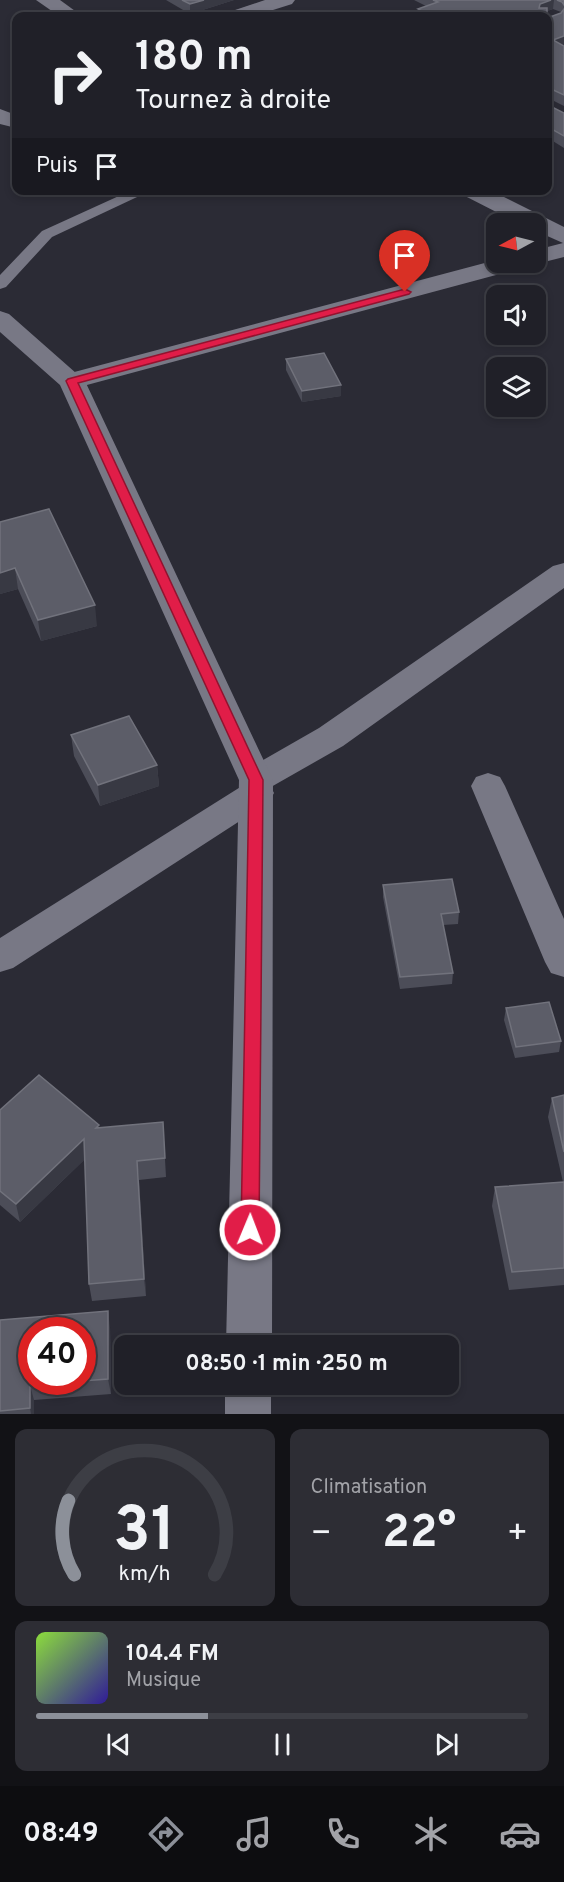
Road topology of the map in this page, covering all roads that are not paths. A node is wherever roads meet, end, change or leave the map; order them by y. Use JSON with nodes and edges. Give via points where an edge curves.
{"nodes":[{"id":1,"x":46,"y":0,"type":"edge"},
{"id":2,"x":285,"y":0,"type":"edge"},
{"id":3,"x":66,"y":12,"type":"edge"},
{"id":4,"x":248,"y":12,"type":"edge"},
{"id":5,"x":134,"y":195,"type":"edge"},
{"id":6,"x":481,"y":195,"type":"edge"},
{"id":7,"x":564,"y":236,"type":"edge"},
{"id":8,"x":564,"y":250,"type":"edge"},
{"id":9,"x":546,"y":254,"type":"edge"},
{"id":10,"x":486,"y":270,"type":"edge"},
{"id":11,"x":0,"y":284,"type":"edge"},
{"id":12,"x":0,"y":319,"type":"edge"},
{"id":13,"x":72,"y":381,"type":"junction"},
{"id":14,"x":564,"y":573,"type":"edge"},
{"id":15,"x":488,"y":786,"type":"dead end"},
{"id":16,"x":257,"y":787,"type":"junction"},
{"id":17,"x":0,"y":957,"type":"edge"},
{"id":18,"x":564,"y":962,"type":"edge"},
{"id":19,"x":249,"y":1335,"type":"edge"},
{"id":20,"x":248,"y":1395,"type":"edge"},
{"id":21,"x":248,"y":1414,"type":"edge"}],
"edges":[{"from":1,"to":3,"type":"street"},
{"from":2,"to":4,"type":"street"},
{"from":5,"to":11,"type":"lane","via":[[47,234]]},
{"from":6,"to":7,"type":"street"},
{"from":8,"to":9,"type":"street"},
{"from":10,"to":13,"type":"street"},
{"from":12,"to":13,"type":"street"},
{"from":13,"to":16,"type":"street"},
{"from":14,"to":16,"type":"street"},
{"from":15,"to":18,"type":"street"},
{"from":16,"to":17,"type":"street"},
{"from":16,"to":19,"type":"street"},
{"from":20,"to":21,"type":"street"}]}
